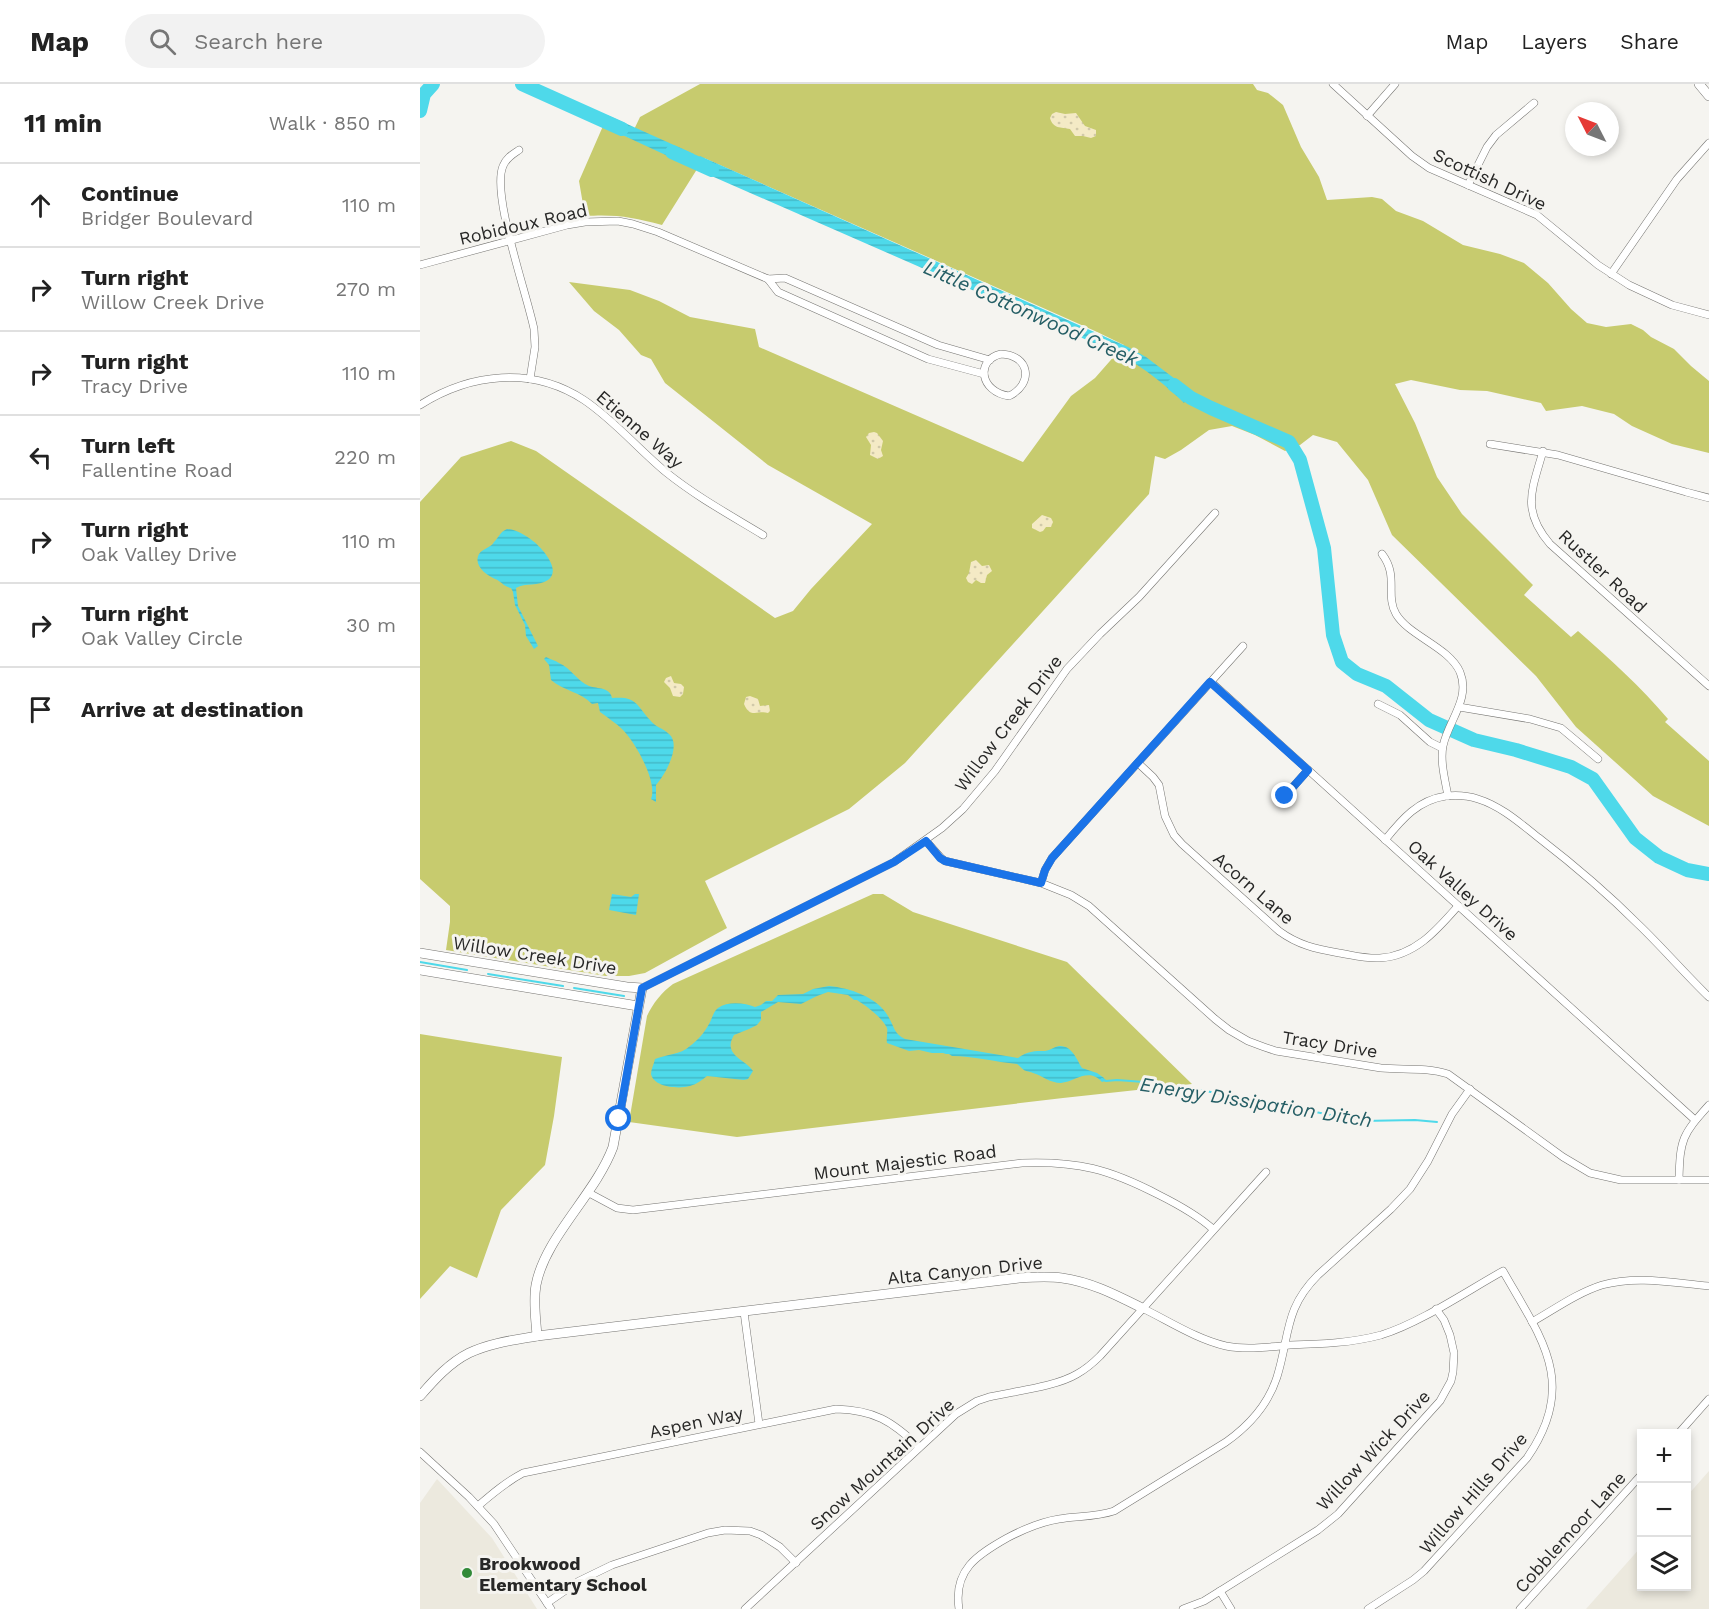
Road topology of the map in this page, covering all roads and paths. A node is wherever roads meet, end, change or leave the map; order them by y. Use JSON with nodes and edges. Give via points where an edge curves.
{"nodes":[{"id":1,"x":1333,"y":84,"type":"edge"},
{"id":2,"x":1395,"y":84,"type":"edge"},
{"id":3,"x":1698,"y":84,"type":"edge"},
{"id":4,"x":1709,"y":96,"type":"edge"},
{"id":5,"x":1534,"y":103,"type":"dead end"},
{"id":6,"x":1367,"y":116,"type":"junction"},
{"id":7,"x":1709,"y":144,"type":"edge"},
{"id":8,"x":519,"y":150,"type":"dead end"},
{"id":9,"x":1468,"y":185,"type":"junction"},
{"id":10,"x":511,"y":240,"type":"junction"},
{"id":11,"x":420,"y":265,"type":"edge"},
{"id":12,"x":1611,"y":274,"type":"junction"},
{"id":13,"x":768,"y":279,"type":"junction"},
{"id":14,"x":1709,"y":315,"type":"edge"},
{"id":15,"x":990,"y":360,"type":"junction"},
{"id":16,"x":984,"y":374,"type":"junction"},
{"id":17,"x":530,"y":378,"type":"junction"},
{"id":18,"x":420,"y":405,"type":"edge"},
{"id":19,"x":1490,"y":444,"type":"dead end"},
{"id":20,"x":1543,"y":451,"type":"junction"},
{"id":21,"x":1709,"y":498,"type":"edge"},
{"id":22,"x":1215,"y":513,"type":"dead end"},
{"id":23,"x":763,"y":535,"type":"dead end"},
{"id":24,"x":1382,"y":554,"type":"dead end"},
{"id":25,"x":1243,"y":646,"type":"dead end"},
{"id":26,"x":1210,"y":682,"type":"junction"},
{"id":27,"x":1709,"y":687,"type":"edge"},
{"id":28,"x":1378,"y":704,"type":"dead end"},
{"id":29,"x":1459,"y":707,"type":"junction"},
{"id":30,"x":1443,"y":745,"type":"junction"},
{"id":31,"x":1598,"y":759,"type":"dead end"},
{"id":32,"x":1138,"y":762,"type":"junction"},
{"id":33,"x":1308,"y":770,"type":"junction"},
{"id":34,"x":1285,"y":796,"type":"dead end"},
{"id":35,"x":1448,"y":796,"type":"junction"},
{"id":36,"x":1385,"y":840,"type":"junction"},
{"id":37,"x":926,"y":841,"type":"junction"},
{"id":38,"x":1041,"y":883,"type":"junction"},
{"id":39,"x":1458,"y":906,"type":"junction"},
{"id":40,"x":420,"y":953,"type":"edge"},
{"id":41,"x":420,"y":970,"type":"edge"},
{"id":42,"x":642,"y":988,"type":"junction"},
{"id":43,"x":1709,"y":997,"type":"edge"},
{"id":44,"x":638,"y":1006,"type":"junction"},
{"id":45,"x":1470,"y":1089,"type":"junction"},
{"id":46,"x":1709,"y":1105,"type":"edge"},
{"id":47,"x":1695,"y":1120,"type":"junction"},
{"id":48,"x":1266,"y":1172,"type":"dead end"},
{"id":49,"x":1679,"y":1180,"type":"junction"},
{"id":50,"x":1709,"y":1180,"type":"edge"},
{"id":51,"x":589,"y":1193,"type":"junction"},
{"id":52,"x":1213,"y":1229,"type":"junction"},
{"id":53,"x":1503,"y":1271,"type":"joint"},
{"id":54,"x":1709,"y":1286,"type":"edge"},
{"id":55,"x":1142,"y":1308,"type":"junction"},
{"id":56,"x":1436,"y":1309,"type":"junction"},
{"id":57,"x":744,"y":1312,"type":"junction"},
{"id":58,"x":1532,"y":1322,"type":"junction"},
{"id":59,"x":537,"y":1336,"type":"junction"},
{"id":60,"x":1284,"y":1346,"type":"junction"},
{"id":61,"x":420,"y":1396,"type":"edge"},
{"id":62,"x":1709,"y":1399,"type":"edge"},
{"id":63,"x":759,"y":1424,"type":"junction"},
{"id":64,"x":1682,"y":1429,"type":"edge"},
{"id":65,"x":919,"y":1447,"type":"junction"},
{"id":66,"x":420,"y":1452,"type":"edge"},
{"id":67,"x":1637,"y":1478,"type":"edge"},
{"id":68,"x":478,"y":1506,"type":"junction"},
{"id":69,"x":796,"y":1563,"type":"junction"},
{"id":70,"x":1220,"y":1591,"type":"junction"},
{"id":71,"x":549,"y":1606,"type":"edge"},
{"id":72,"x":745,"y":1609,"type":"edge"},
{"id":73,"x":959,"y":1609,"type":"edge"},
{"id":74,"x":1183,"y":1609,"type":"edge"},
{"id":75,"x":1231,"y":1609,"type":"edge"},
{"id":76,"x":1368,"y":1609,"type":"edge"},
{"id":77,"x":1520,"y":1609,"type":"edge"}],
"edges":[{"from":1,"to":6,"type":"street","name":"Scottish Drive"},
{"from":2,"to":6,"type":"street"},
{"from":3,"to":4,"type":"street"},
{"from":5,"to":9,"type":"street","via":[[1496,135]]},
{"from":6,"to":9,"type":"street","name":"Scottish Drive","via":[[1419,162]]},
{"from":7,"to":12,"type":"street","via":[[1677,179]]},
{"from":8,"to":10,"type":"street","via":[[503,164],[501,175]]},
{"from":9,"to":12,"type":"street","name":"Scottish Drive","via":[[1538,215]]},
{"from":10,"to":11,"type":"street","name":"Robidoux Road"},
{"from":10,"to":13,"type":"street","name":"Robidoux Road","via":[[567,225],[618,221],[658,232]]},
{"from":10,"to":17,"type":"street","via":[[534,329]]},
{"from":12,"to":14,"type":"street","name":"Scottish Drive","via":[[1672,305]]},
{"from":13,"to":15,"type":"street","name":"Robidoux Road","via":[[785,278],[938,345]]},
{"from":13,"to":16,"type":"street","name":"Robidoux Road","via":[[778,292],[928,358]]},
{"from":15,"to":16,"type":"street"},
{"from":15,"to":16,"type":"street","name":"Robidoux Road","via":[[1007,354],[1020,360],[1026,375],[1020,389],[1009,396],[992,389]]},
{"from":17,"to":18,"type":"street","name":"Etienne Way","via":[[474,381],[435,395]]},
{"from":17,"to":23,"type":"street","name":"Etienne Way","via":[[584,400],[683,485]]},
{"from":19,"to":20,"type":"street"},
{"from":20,"to":21,"type":"street"},
{"from":20,"to":27,"type":"street","name":"Rustler Road","via":[[1530,504],[1539,531]]},
{"from":22,"to":37,"type":"street","name":"Willow Creek Drive","via":[[1074,661],[980,790]]},
{"from":24,"to":29,"type":"street","via":[[1391,570],[1396,614],[1448,657],[1460,673],[1463,691]]},
{"from":25,"to":26,"type":"street"},
{"from":26,"to":32,"type":"street"},
{"from":26,"to":33,"type":"street","name":"Oak Valley Drive"},
{"from":28,"to":30,"type":"street","via":[[1400,715],[1430,742]]},
{"from":29,"to":30,"type":"street"},
{"from":29,"to":31,"type":"street","via":[[1561,728]]},
{"from":30,"to":35,"type":"street"},
{"from":32,"to":38,"type":"street","via":[[1052,858]]},
{"from":32,"to":39,"type":"street","name":"Acorn Lane","via":[[1159,785],[1168,826],[1182,844],[1279,931],[1303,945],[1365,957],[1392,956],[1428,938]]},
{"from":33,"to":34,"type":"street"},
{"from":33,"to":36,"type":"street","name":"Oak Valley Drive"},
{"from":35,"to":36,"type":"street","via":[[1410,812]]},
{"from":35,"to":43,"type":"street","via":[[1467,796],[1488,803],[1537,836],[1617,904]]},
{"from":36,"to":39,"type":"street","name":"Oak Valley Drive"},
{"from":37,"to":38,"type":"street","name":"Tracy Drive","via":[[945,861]]},
{"from":37,"to":42,"type":"street","name":"Willow Creek Drive","via":[[894,862]]},
{"from":38,"to":45,"type":"street","name":"Tracy Drive","via":[[1089,906],[1215,1019],[1248,1041],[1276,1051],[1381,1068],[1437,1070]]},
{"from":39,"to":47,"type":"street","name":"Oak Valley Drive"},
{"from":40,"to":42,"type":"street","name":"Willow Creek Drive"},
{"from":41,"to":44,"type":"street","name":"Willow Creek Drive"},
{"from":42,"to":44,"type":"street"},
{"from":44,"to":51,"type":"street","via":[[614,1147]]},
{"from":45,"to":49,"type":"street","name":"Tracy Drive","via":[[1590,1173],[1621,1180]]},
{"from":45,"to":60,"type":"street","via":[[1410,1189],[1308,1286],[1293,1310]]},
{"from":46,"to":47,"type":"street"},
{"from":47,"to":49,"type":"street","via":[[1684,1134]]},
{"from":48,"to":52,"type":"street","name":"Snow Mountain Drive"},
{"from":49,"to":50,"type":"street","name":"Tracy Drive"},
{"from":51,"to":52,"type":"street","name":"Mount Majestic Road","via":[[617,1208],[633,1210],[1022,1162],[1050,1162],[1077,1164],[1131,1180],[1188,1210]]},
{"from":51,"to":59,"type":"street","via":[[553,1244],[540,1271],[535,1299]]},
{"from":52,"to":55,"type":"street","name":"Snow Mountain Drive"},
{"from":53,"to":56,"type":"street","name":"Alta Canyon Drive"},
{"from":53,"to":58,"type":"street","name":"Willow Hills Drive"},
{"from":54,"to":58,"type":"street","via":[[1642,1280],[1616,1282],[1577,1295]]},
{"from":55,"to":57,"type":"street","name":"Alta Canyon Drive","via":[[1081,1282],[1040,1277]]},
{"from":55,"to":60,"type":"street","name":"Alta Canyon Drive","via":[[1213,1342],[1228,1346]]},
{"from":55,"to":65,"type":"street","name":"Snow Mountain Drive","via":[[1100,1356],[1077,1374],[977,1401]]},
{"from":56,"to":60,"type":"street","name":"Alta Canyon Drive","via":[[1403,1327],[1364,1339]]},
{"from":56,"to":70,"type":"street","name":"Willow Wick Drive","via":[[1444,1320],[1454,1353],[1451,1381],[1440,1401],[1338,1514]]},
{"from":57,"to":59,"type":"street","name":"Alta Canyon Drive"},
{"from":57,"to":63,"type":"street"},
{"from":58,"to":76,"type":"street","name":"Willow Hills Drive","via":[[1547,1351],[1553,1386],[1550,1412],[1538,1443],[1424,1571]]},
{"from":59,"to":61,"type":"street","name":"Alta Canyon Drive","via":[[470,1352],[442,1372]]},
{"from":60,"to":73,"type":"street","via":[[1272,1390],[1241,1431],[1114,1511],[1035,1525],[983,1552],[961,1578]]},
{"from":62,"to":64,"type":"street"},
{"from":63,"to":65,"type":"street","name":"Aspen Way","via":[[819,1411],[854,1409],[886,1420]]},
{"from":63,"to":68,"type":"street","name":"Aspen Way","via":[[523,1473]]},
{"from":65,"to":69,"type":"street","name":"Snow Mountain Drive"},
{"from":66,"to":68,"type":"street"},
{"from":67,"to":77,"type":"street","name":"Cobblemoor Lane"},
{"from":68,"to":71,"type":"street","via":[[504,1537]]},
{"from":69,"to":71,"type":"street","via":[[761,1535],[725,1530],[612,1565],[579,1581]]},
{"from":69,"to":72,"type":"street","name":"Snow Mountain Drive"},
{"from":70,"to":74,"type":"street","name":"Willow Wick Drive"},
{"from":70,"to":75,"type":"street"}]}
